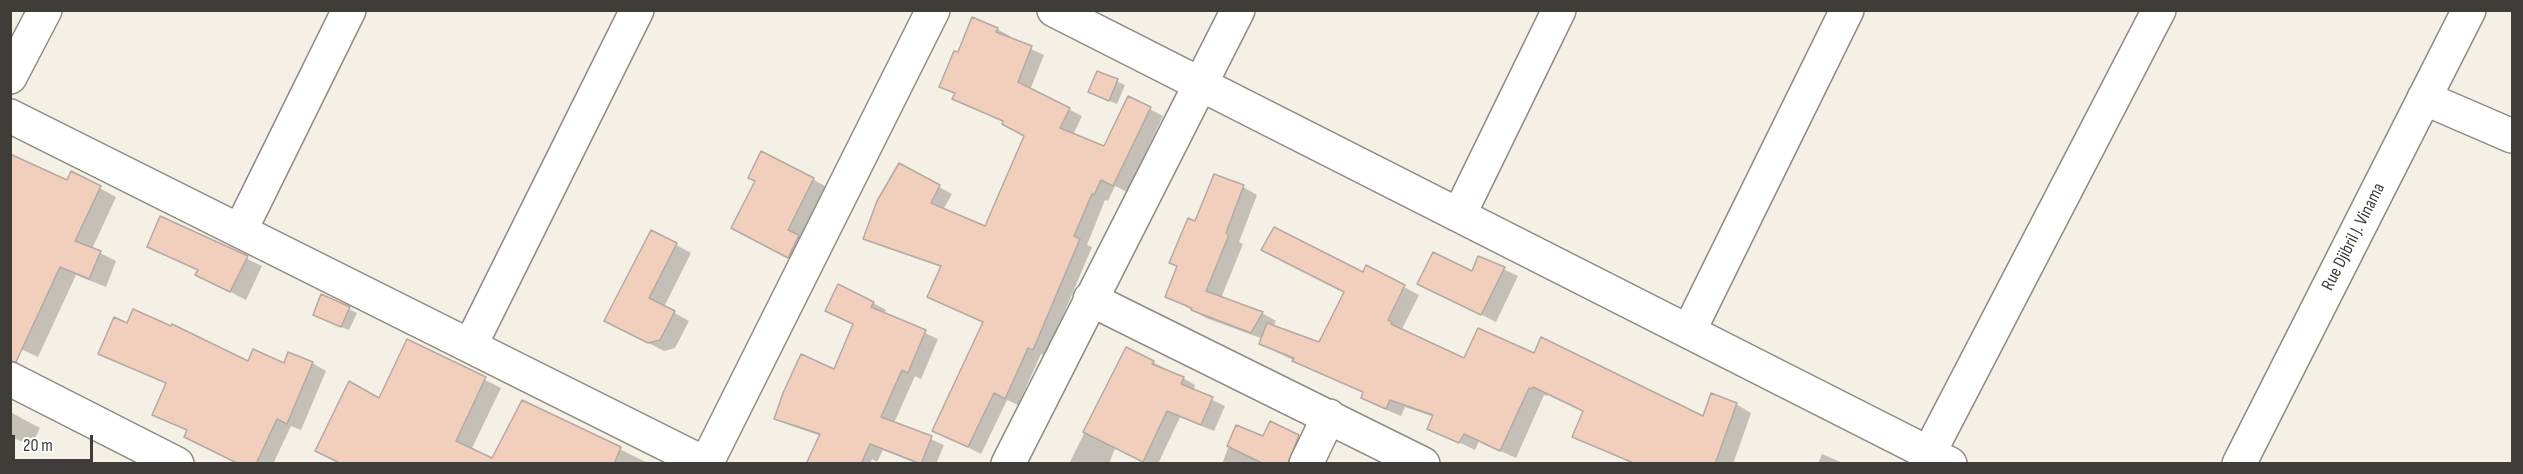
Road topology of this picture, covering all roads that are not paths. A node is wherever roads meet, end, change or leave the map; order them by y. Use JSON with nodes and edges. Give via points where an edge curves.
{"nodes":[{"id":1,"x":45,"y":10,"type":"edge"},
{"id":2,"x":349,"y":10,"type":"edge"},
{"id":3,"x":636,"y":10,"type":"edge"},
{"id":4,"x":933,"y":10,"type":"edge"},
{"id":5,"x":1054,"y":10,"type":"edge"},
{"id":6,"x":1238,"y":10,"type":"edge"},
{"id":7,"x":1559,"y":10,"type":"edge"},
{"id":8,"x":1847,"y":10,"type":"edge"},
{"id":9,"x":2159,"y":10,"type":"edge"},
{"id":10,"x":2469,"y":10,"type":"edge"},
{"id":11,"x":10,"y":77,"type":"edge"},
{"id":12,"x":1201,"y":85,"type":"junction"},
{"id":13,"x":2424,"y":98,"type":"junction"},
{"id":14,"x":10,"y":117,"type":"edge"},
{"id":15,"x":2512,"y":136,"type":"edge"},
{"id":16,"x":1459,"y":215,"type":"junction"},
{"id":17,"x":240,"y":231,"type":"junction"},
{"id":18,"x":1090,"y":299,"type":"junction"},
{"id":19,"x":1689,"y":331,"type":"junction"},
{"id":20,"x":470,"y":346,"type":"junction"},
{"id":21,"x":10,"y":379,"type":"edge"},
{"id":22,"x":1329,"y":416,"type":"junction"},
{"id":23,"x":1939,"y":458,"type":"edge"},
{"id":24,"x":706,"y":463,"type":"edge"},
{"id":25,"x":177,"y":464,"type":"edge"},
{"id":26,"x":1008,"y":464,"type":"edge"},
{"id":27,"x":1306,"y":464,"type":"edge"},
{"id":28,"x":1423,"y":464,"type":"edge"},
{"id":29,"x":2240,"y":464,"type":"edge"}],
"edges":[{"from":1,"to":11,"type":"street"},
{"from":2,"to":17,"type":"street"},
{"from":3,"to":20,"type":"street"},
{"from":4,"to":24,"type":"street"},
{"from":5,"to":12,"type":"street"},
{"from":6,"to":12,"type":"street"},
{"from":7,"to":16,"type":"street"},
{"from":8,"to":19,"type":"street"},
{"from":9,"to":23,"type":"street"},
{"from":10,"to":13,"type":"street","name":"Rue Djibril J. Vinama"},
{"from":12,"to":16,"type":"street"},
{"from":12,"to":18,"type":"street"},
{"from":13,"to":15,"type":"street"},
{"from":13,"to":29,"type":"street","name":"Rue Djibril J. Vinama"},
{"from":14,"to":17,"type":"street"},
{"from":16,"to":19,"type":"street"},
{"from":17,"to":20,"type":"street"},
{"from":18,"to":22,"type":"street"},
{"from":18,"to":26,"type":"street"},
{"from":19,"to":23,"type":"street"},
{"from":20,"to":24,"type":"street"},
{"from":21,"to":25,"type":"street"},
{"from":22,"to":27,"type":"street"},
{"from":22,"to":28,"type":"street"}]}
